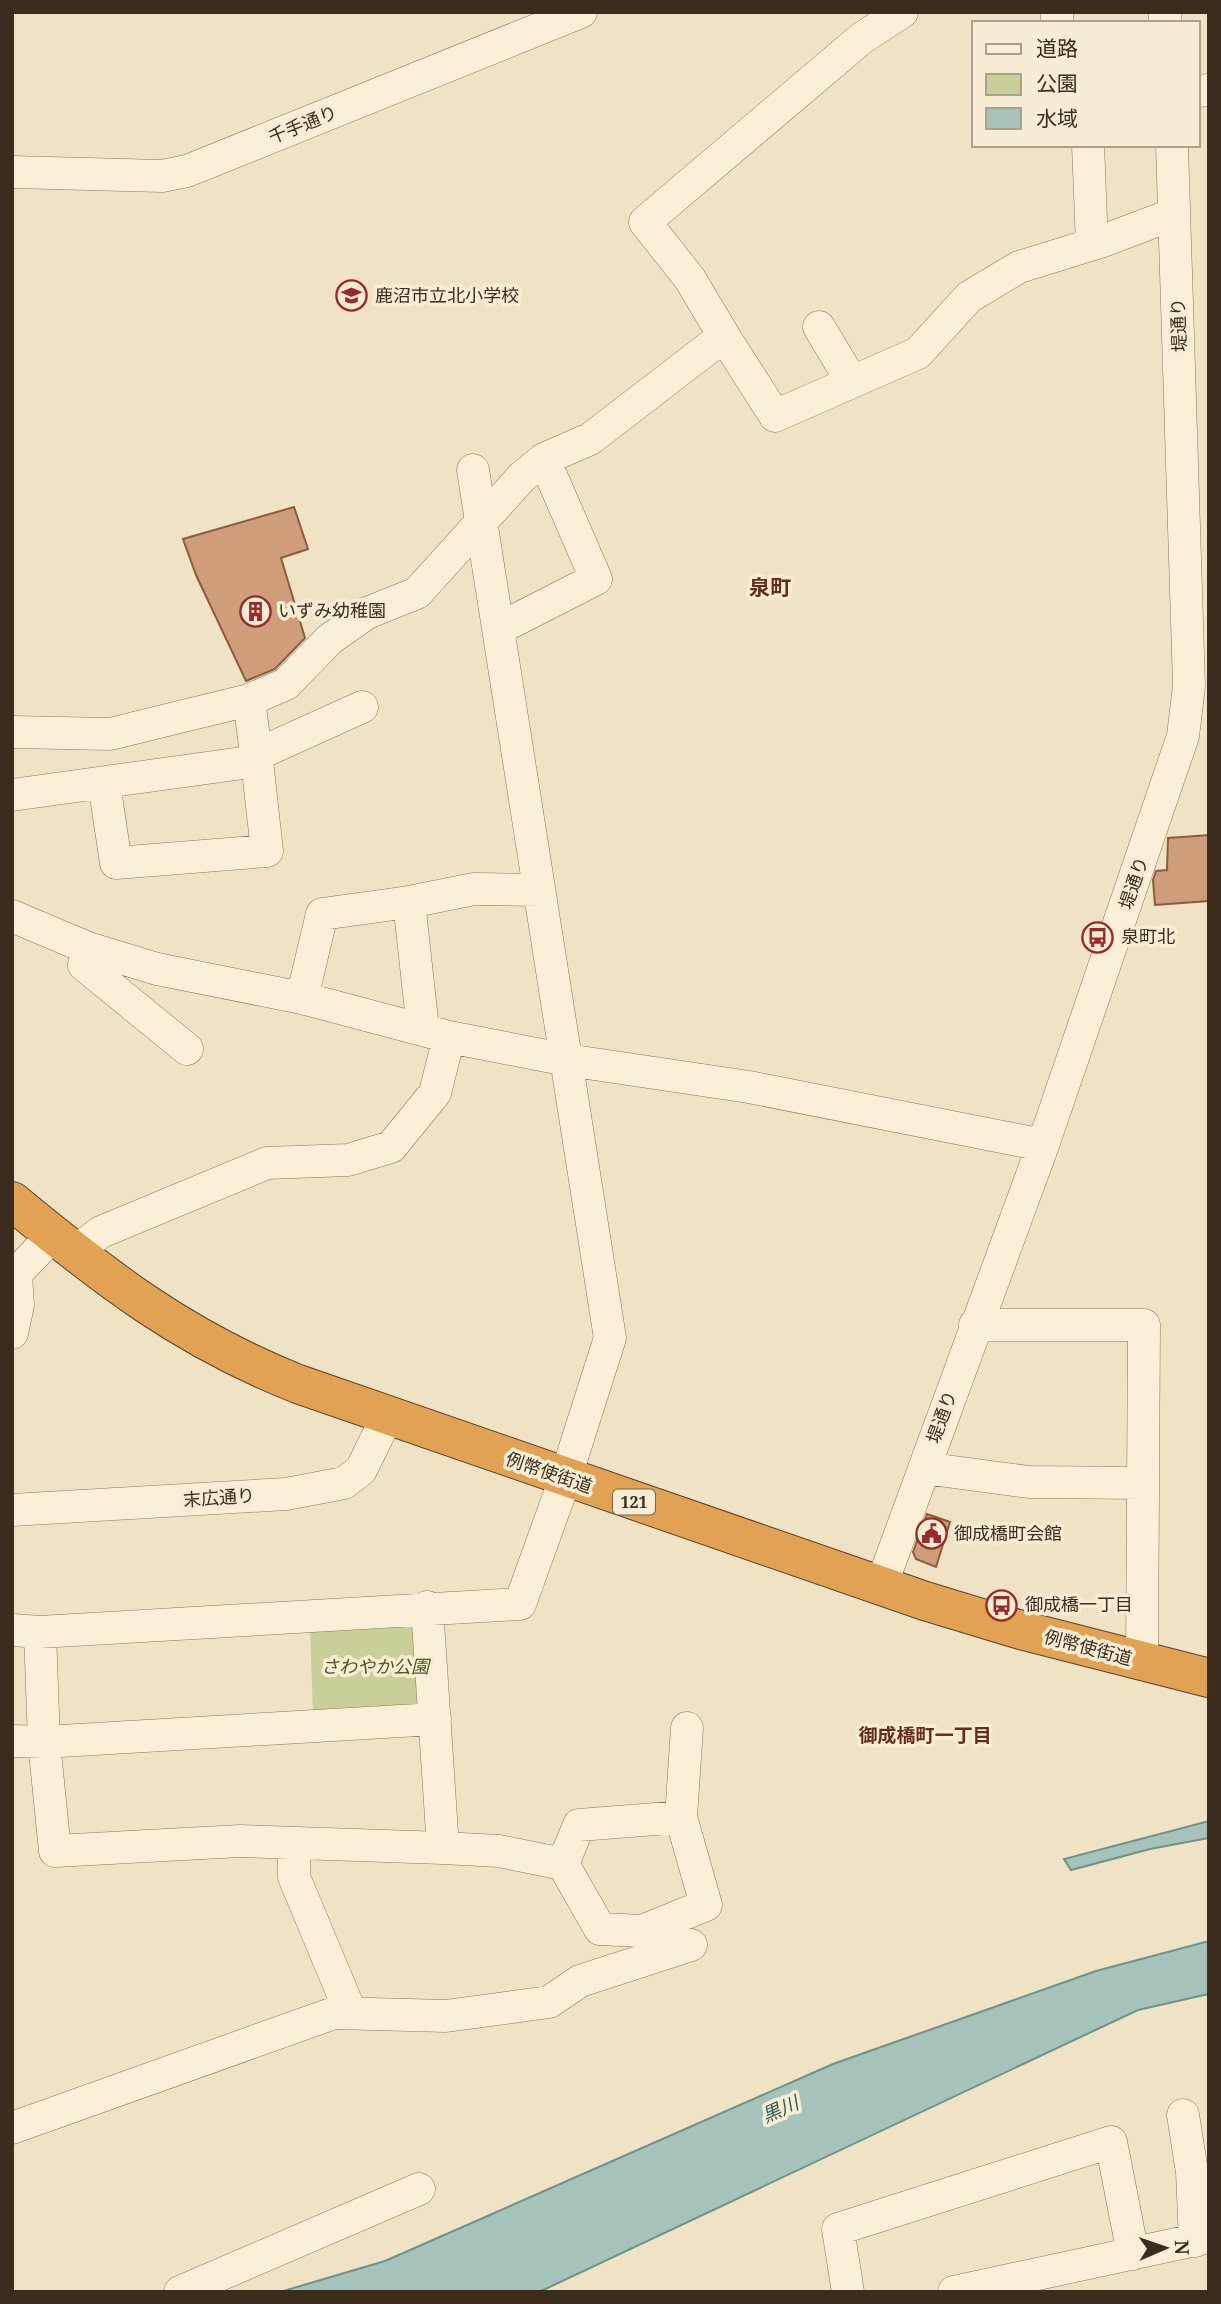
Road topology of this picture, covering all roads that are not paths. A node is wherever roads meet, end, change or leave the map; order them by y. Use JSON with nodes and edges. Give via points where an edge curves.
{"nodes":[{"id":1,"x":581,"y":12,"type":"edge"},
{"id":2,"x":902,"y":12,"type":"edge"},
{"id":3,"x":1088,"y":147,"type":"edge"},
{"id":4,"x":1171,"y":147,"type":"edge"},
{"id":5,"x":12,"y":172,"type":"edge"},
{"id":6,"x":1174,"y":214,"type":"junction"},
{"id":7,"x":1092,"y":244,"type":"junction"},
{"id":8,"x":819,"y":327,"type":"dead end"},
{"id":9,"x":724,"y":336,"type":"junction"},
{"id":10,"x":852,"y":382,"type":"junction"},
{"id":11,"x":544,"y":459,"type":"junction"},
{"id":12,"x":473,"y":470,"type":"dead end"},
{"id":13,"x":482,"y":524,"type":"junction"},
{"id":14,"x":498,"y":629,"type":"junction"},
{"id":15,"x":249,"y":700,"type":"junction"},
{"id":16,"x":362,"y":707,"type":"dead end"},
{"id":17,"x":12,"y":732,"type":"edge"},
{"id":18,"x":257,"y":758,"type":"junction"},
{"id":19,"x":104,"y":783,"type":"junction"},
{"id":20,"x":12,"y":795,"type":"edge"},
{"id":21,"x":539,"y":890,"type":"junction"},
{"id":22,"x":408,"y":902,"type":"junction"},
{"id":23,"x":12,"y":916,"type":"edge"},
{"id":24,"x":88,"y":947,"type":"junction"},
{"id":25,"x":302,"y":998,"type":"junction"},
{"id":26,"x":436,"y":1033,"type":"junction"},
{"id":27,"x":187,"y":1049,"type":"dead end"},
{"id":28,"x":567,"y":1060,"type":"junction"},
{"id":29,"x":1043,"y":1145,"type":"junction"},
{"id":30,"x":12,"y":1201,"type":"edge"},
{"id":31,"x":64,"y":1244,"type":"junction"},
{"id":32,"x":14,"y":1277,"type":"edge"},
{"id":33,"x":975,"y":1325,"type":"junction"},
{"id":34,"x":12,"y":1333,"type":"edge"},
{"id":35,"x":388,"y":1415,"type":"junction"},
{"id":36,"x":923,"y":1468,"type":"junction"},
{"id":37,"x":565,"y":1479,"type":"junction"},
{"id":38,"x":1143,"y":1483,"type":"junction"},
{"id":39,"x":12,"y":1510,"type":"edge"},
{"id":40,"x":881,"y":1586,"type":"junction"},
{"id":41,"x":427,"y":1607,"type":"junction"},
{"id":42,"x":26,"y":1631,"type":"edge"},
{"id":43,"x":1142,"y":1662,"type":"junction"},
{"id":44,"x":1209,"y":1678,"type":"edge"},
{"id":45,"x":435,"y":1719,"type":"junction"},
{"id":46,"x":687,"y":1728,"type":"dead end"},
{"id":47,"x":12,"y":1741,"type":"edge"},
{"id":48,"x":44,"y":1742,"type":"junction"},
{"id":49,"x":681,"y":1817,"type":"junction"},
{"id":50,"x":294,"y":1843,"type":"junction"},
{"id":51,"x":443,"y":1848,"type":"junction"},
{"id":52,"x":563,"y":1864,"type":"junction"},
{"id":53,"x":691,"y":1945,"type":"dead end"},
{"id":54,"x":350,"y":2011,"type":"junction"},
{"id":55,"x":1183,"y":2115,"type":"dead end"},
{"id":56,"x":12,"y":2128,"type":"edge"},
{"id":57,"x":419,"y":2189,"type":"dead end"},
{"id":58,"x":1202,"y":2239,"type":"edge"},
{"id":59,"x":1133,"y":2254,"type":"junction"},
{"id":60,"x":966,"y":2291,"type":"edge"},
{"id":61,"x":180,"y":2292,"type":"edge"},
{"id":62,"x":848,"y":2292,"type":"edge"}],
"edges":[{"from":1,"to":5,"type":"street","name":"千手通り","via":[[187,171],[162,176]]},
{"from":2,"to":9,"type":"street","via":[[862,38],[645,222],[690,279]]},
{"from":3,"to":7,"type":"street"},
{"from":4,"to":6,"type":"street","name":"堤通り"},
{"from":6,"to":7,"type":"street"},
{"from":6,"to":29,"type":"street","name":"堤通り","via":[[1187,709],[1167,789]]},
{"from":7,"to":10,"type":"street","via":[[1019,267],[970,297],[918,353]]},
{"from":8,"to":10,"type":"street"},
{"from":9,"to":10,"type":"street","via":[[775,416]]},
{"from":9,"to":11,"type":"street","via":[[590,439]]},
{"from":11,"to":13,"type":"street"},
{"from":11,"to":14,"type":"street","via":[[596,579]]},
{"from":12,"to":13,"type":"street"},
{"from":13,"to":14,"type":"street"},
{"from":13,"to":15,"type":"street","via":[[417,593],[367,613],[330,639],[286,684]]},
{"from":14,"to":21,"type":"street"},
{"from":15,"to":17,"type":"street","via":[[110,734]]},
{"from":15,"to":18,"type":"street"},
{"from":16,"to":18,"type":"street"},
{"from":18,"to":19,"type":"street"},
{"from":18,"to":19,"type":"street","via":[[267,851],[116,863]]},
{"from":19,"to":20,"type":"street"},
{"from":21,"to":22,"type":"street","via":[[474,889]]},
{"from":21,"to":28,"type":"street"},
{"from":22,"to":25,"type":"street","via":[[322,914]]},
{"from":22,"to":26,"type":"street"},
{"from":23,"to":24,"type":"street"},
{"from":24,"to":25,"type":"street","via":[[157,969]]},
{"from":24,"to":27,"type":"street","via":[[84,965]]},
{"from":25,"to":26,"type":"street"},
{"from":26,"to":28,"type":"street"},
{"from":26,"to":31,"type":"street","via":[[435,1093],[391,1147],[348,1160],[267,1163]]},
{"from":28,"to":29,"type":"street","via":[[749,1087]]},
{"from":28,"to":37,"type":"street","via":[[610,1338]]},
{"from":29,"to":33,"type":"street","name":"堤通り"},
{"from":30,"to":31,"type":"highway","name":"例幣使街道","number":"121"},
{"from":31,"to":32,"type":"street"},
{"from":31,"to":35,"type":"highway","name":"例幣使街道","number":"121","via":[[170,1322],[231,1357]]},
{"from":32,"to":34,"type":"street","via":[[18,1305]]},
{"from":33,"to":36,"type":"street","name":"堤通り"},
{"from":33,"to":38,"type":"street","via":[[1144,1325]]},
{"from":35,"to":37,"type":"highway","name":"例幣使街道","number":"121"},
{"from":35,"to":39,"type":"street","name":"末広通り","via":[[361,1470],[344,1483],[286,1494]]},
{"from":36,"to":38,"type":"street","via":[[1029,1482]]},
{"from":36,"to":40,"type":"street","name":"堤通り"},
{"from":37,"to":40,"type":"highway","name":"例幣使街道","number":"121"},
{"from":37,"to":41,"type":"street","via":[[520,1604]]},
{"from":38,"to":43,"type":"street"},
{"from":40,"to":43,"type":"highway","name":"例幣使街道","number":"121"},
{"from":41,"to":42,"type":"street"},
{"from":41,"to":45,"type":"street"},
{"from":42,"to":48,"type":"street"},
{"from":43,"to":44,"type":"highway","name":"例幣使街道","number":"121"},
{"from":45,"to":48,"type":"street"},
{"from":45,"to":51,"type":"street"},
{"from":46,"to":49,"type":"street"},
{"from":47,"to":48,"type":"street"},
{"from":48,"to":50,"type":"street","via":[[55,1852],[240,1841]]},
{"from":49,"to":52,"type":"street","via":[[579,1825]]},
{"from":49,"to":52,"type":"street","via":[[706,1905],[642,1931],[600,1929]]},
{"from":50,"to":51,"type":"street"},
{"from":50,"to":54,"type":"street","via":[[294,1877]]},
{"from":51,"to":52,"type":"street","via":[[499,1851]]},
{"from":53,"to":54,"type":"street","via":[[580,1981],[549,2002],[446,2016]]},
{"from":54,"to":56,"type":"street"},
{"from":55,"to":58,"type":"street"},
{"from":57,"to":61,"type":"street"},
{"from":58,"to":59,"type":"street"},
{"from":59,"to":60,"type":"street"},
{"from":59,"to":62,"type":"street","via":[[1111,2142],[838,2230]]}]}
